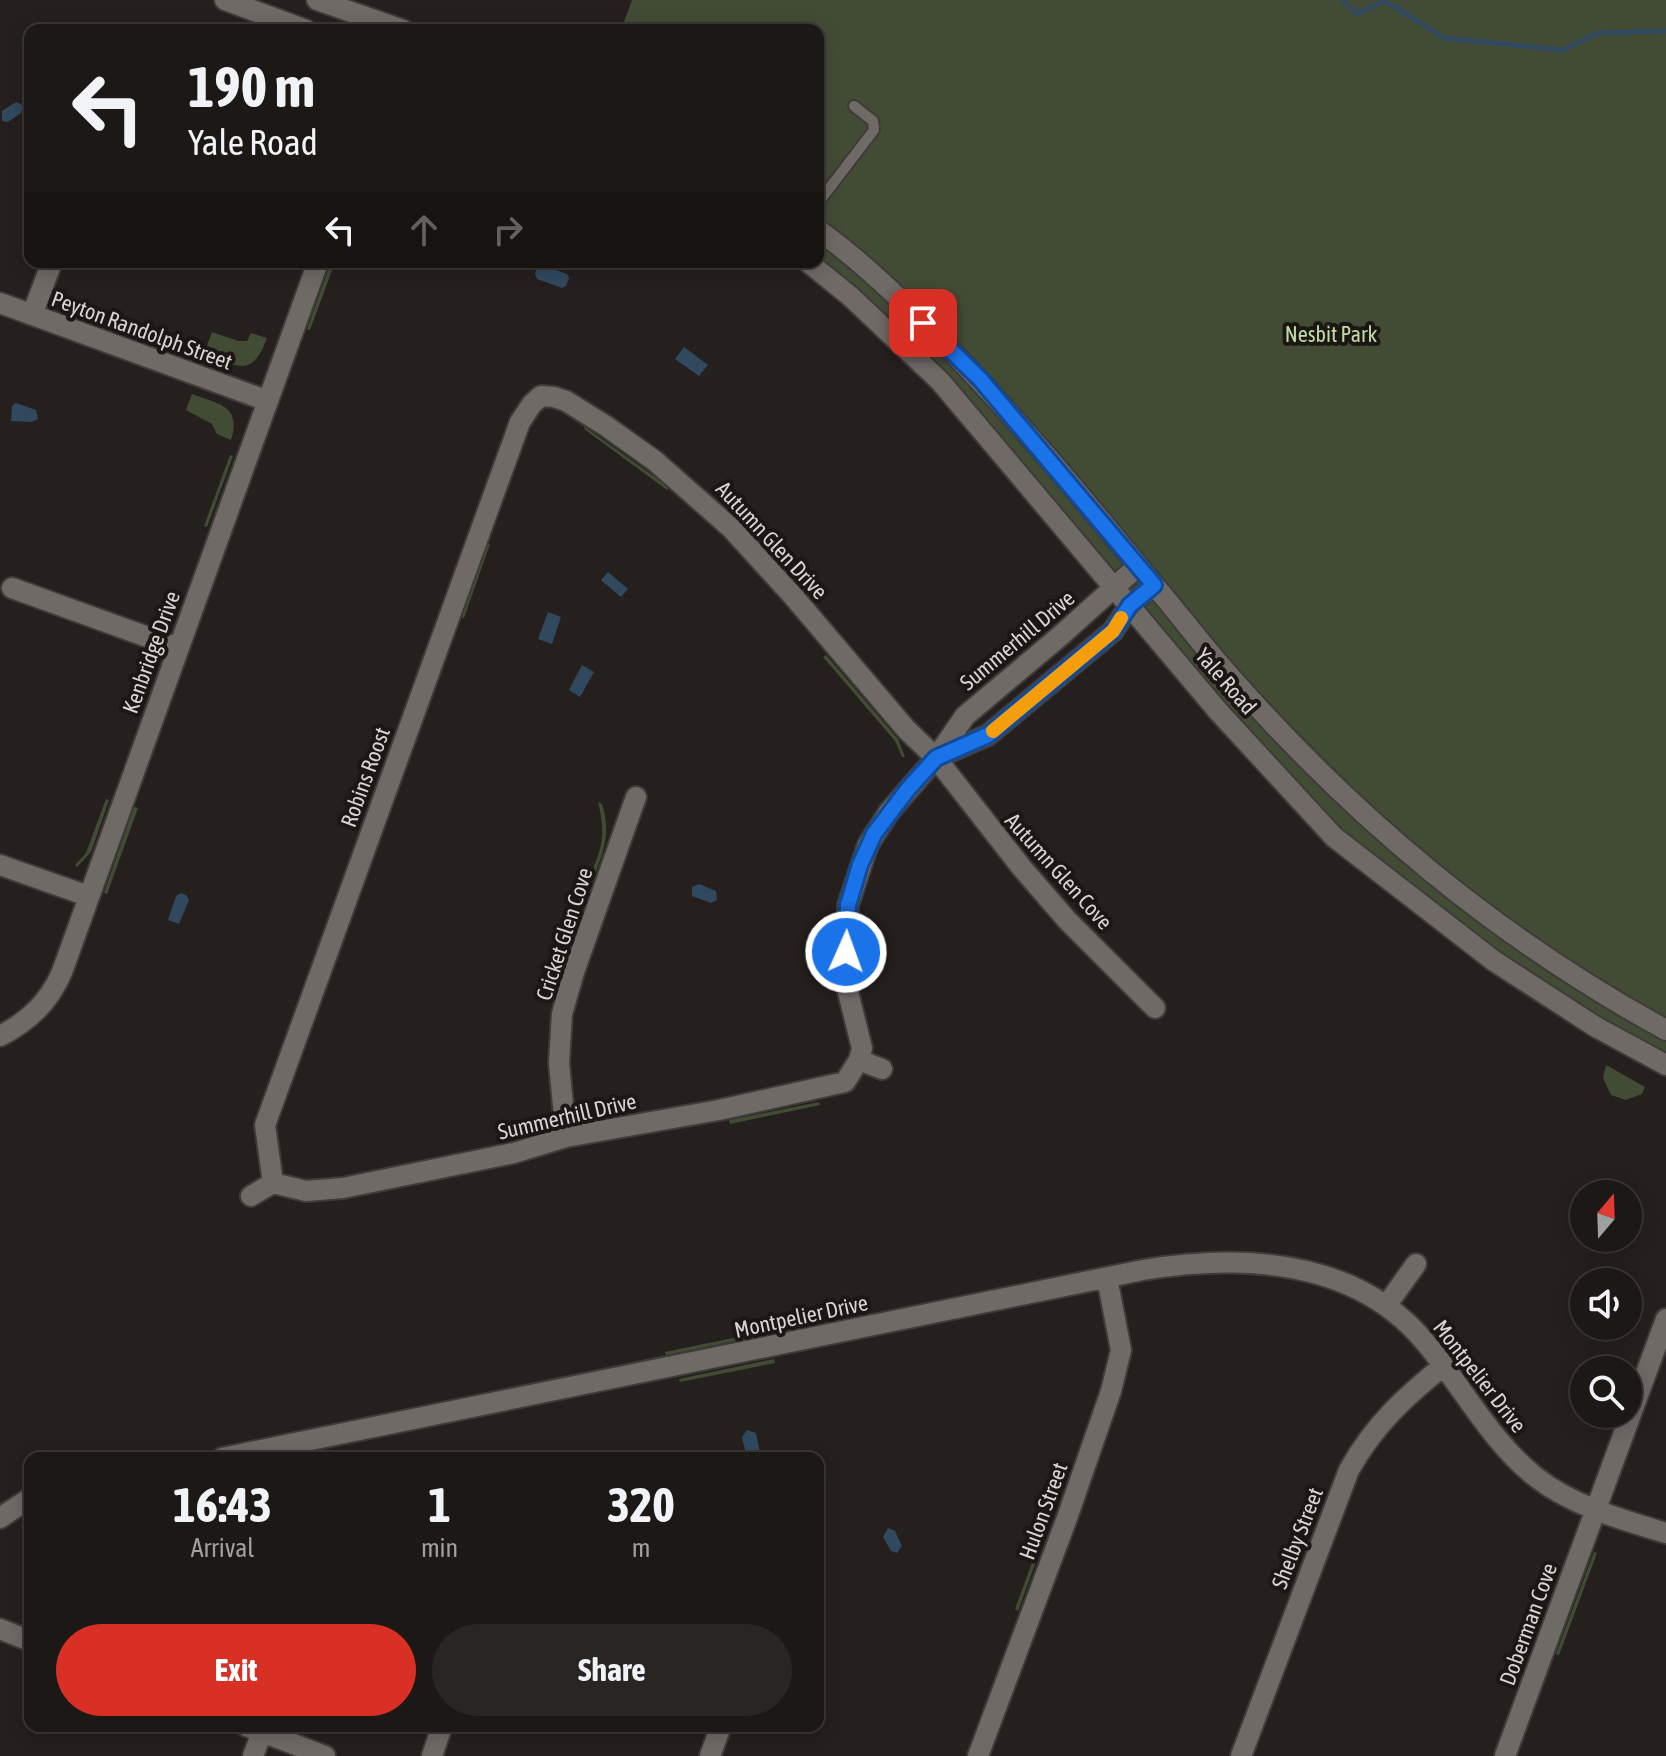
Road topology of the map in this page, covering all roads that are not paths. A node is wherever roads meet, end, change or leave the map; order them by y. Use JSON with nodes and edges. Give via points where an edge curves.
{"nodes":[{"id":1,"x":225,"y":0,"type":"edge"},
{"id":2,"x":317,"y":0,"type":"edge"},
{"id":3,"x":290,"y":24,"type":"edge"},
{"id":4,"x":386,"y":24,"type":"edge"},
{"id":5,"x":854,"y":106,"type":"dead end"},
{"id":6,"x":824,"y":195,"type":"edge"},
{"id":7,"x":824,"y":235,"type":"edge"},
{"id":8,"x":50,"y":268,"type":"edge"},
{"id":9,"x":316,"y":268,"type":"edge"},
{"id":10,"x":815,"y":268,"type":"edge"},
{"id":11,"x":0,"y":303,"type":"edge"},
{"id":12,"x":32,"y":315,"type":"junction"},
{"id":13,"x":541,"y":396,"type":"joint"},
{"id":14,"x":268,"y":401,"type":"junction"},
{"id":15,"x":1138,"y":566,"type":"junction"},
{"id":16,"x":1114,"y":585,"type":"junction"},
{"id":17,"x":1154,"y":585,"type":"junction"},
{"id":18,"x":12,"y":588,"type":"dead end"},
{"id":19,"x":1130,"y":605,"type":"junction"},
{"id":20,"x":178,"y":648,"type":"junction"},
{"id":21,"x":936,"y":758,"type":"junction"},
{"id":22,"x":636,"y":797,"type":"dead end"},
{"id":23,"x":0,"y":865,"type":"edge"},
{"id":24,"x":88,"y":896,"type":"junction"},
{"id":25,"x":1155,"y":1008,"type":"dead end"},
{"id":26,"x":1666,"y":1030,"type":"edge"},
{"id":27,"x":0,"y":1036,"type":"edge"},
{"id":28,"x":859,"y":1060,"type":"junction"},
{"id":29,"x":1666,"y":1065,"type":"edge"},
{"id":30,"x":882,"y":1069,"type":"dead end"},
{"id":31,"x":566,"y":1137,"type":"junction"},
{"id":32,"x":273,"y":1183,"type":"junction"},
{"id":33,"x":251,"y":1196,"type":"dead end"},
{"id":34,"x":1416,"y":1264,"type":"dead end"},
{"id":35,"x":1107,"y":1278,"type":"junction"},
{"id":36,"x":1386,"y":1306,"type":"junction"},
{"id":37,"x":1666,"y":1319,"type":"edge"},
{"id":38,"x":1443,"y":1366,"type":"junction"},
{"id":39,"x":252,"y":1452,"type":"edge"},
{"id":40,"x":24,"y":1502,"type":"edge"},
{"id":41,"x":1597,"y":1509,"type":"junction"},
{"id":42,"x":0,"y":1518,"type":"edge"},
{"id":43,"x":1666,"y":1533,"type":"edge"},
{"id":44,"x":0,"y":1629,"type":"edge"},
{"id":45,"x":24,"y":1639,"type":"edge"},
{"id":46,"x":254,"y":1732,"type":"edge"},
{"id":47,"x":262,"y":1732,"type":"edge"},
{"id":48,"x":440,"y":1732,"type":"edge"},
{"id":49,"x":719,"y":1732,"type":"edge"},
{"id":50,"x":253,"y":1756,"type":"edge"},
{"id":51,"x":325,"y":1756,"type":"edge"},
{"id":52,"x":432,"y":1756,"type":"edge"},
{"id":53,"x":710,"y":1756,"type":"edge"},
{"id":54,"x":978,"y":1756,"type":"edge"},
{"id":55,"x":1241,"y":1756,"type":"edge"},
{"id":56,"x":1505,"y":1756,"type":"edge"}],
"edges":[{"from":1,"to":3,"type":"street"},
{"from":2,"to":4,"type":"street"},
{"from":5,"to":6,"type":"lane","via":[[873,121],[874,130]]},
{"from":7,"to":15,"type":"street","name":"Yale Road","via":[[886,285],[980,379]]},
{"from":8,"to":12,"type":"street"},
{"from":9,"to":14,"type":"street","name":"Kenbridge Drive"},
{"from":10,"to":16,"type":"street","name":"Yale Road","via":[[940,381]]},
{"from":11,"to":12,"type":"street","name":"Peyton Randolph Street"},
{"from":12,"to":14,"type":"street","name":"Peyton Randolph Street"},
{"from":13,"to":21,"type":"street","name":"Autumn Glen Drive","via":[[566,401],[606,426],[706,503]]},
{"from":13,"to":32,"type":"street","name":"Robins Roost","via":[[520,422],[265,1125]]},
{"from":14,"to":20,"type":"street","name":"Kenbridge Drive"},
{"from":15,"to":16,"type":"street","name":"Summerhill Drive"},
{"from":15,"to":17,"type":"street","name":"Yale Road"},
{"from":16,"to":19,"type":"street","name":"Yale Road"},
{"from":16,"to":21,"type":"street","name":"Summerhill Drive","via":[[965,716]]},
{"from":17,"to":19,"type":"street","name":"Summerhill Drive"},
{"from":17,"to":26,"type":"street","name":"Yale Road","via":[[1311,765],[1413,859],[1521,941]]},
{"from":18,"to":20,"type":"street"},
{"from":19,"to":21,"type":"street","name":"Summerhill Drive","via":[[1113,631],[988,735]]},
{"from":19,"to":29,"type":"street","name":"Yale Road","via":[[1334,837],[1494,961]]},
{"from":20,"to":24,"type":"street","name":"Kenbridge Drive"},
{"from":21,"to":25,"type":"street","name":"Autumn Glen Cove","via":[[1067,920]]},
{"from":21,"to":28,"type":"street","name":"Summerhill Drive","via":[[874,834],[848,905],[846,968],[862,1048]]},
{"from":22,"to":31,"type":"street","name":"Cricket Glen Cove","via":[[562,1014],[559,1063]]},
{"from":23,"to":24,"type":"street"},
{"from":24,"to":27,"type":"street","name":"Kenbridge Drive","via":[[58,982],[25,1023]]},
{"from":28,"to":30,"type":"street"},
{"from":28,"to":31,"type":"street","name":"Summerhill Drive","via":[[845,1082],[825,1088]]},
{"from":31,"to":32,"type":"street","name":"Summerhill Drive","via":[[514,1153],[343,1188],[306,1191]]},
{"from":32,"to":33,"type":"street"},
{"from":34,"to":36,"type":"street"},
{"from":35,"to":36,"type":"street","name":"Montpelier Drive","via":[[1195,1261],[1298,1267],[1344,1282]]},
{"from":35,"to":39,"type":"street","name":"Montpelier Drive"},
{"from":35,"to":54,"type":"street","name":"Hulon Street","via":[[1121,1350],[1111,1391]]},
{"from":36,"to":38,"type":"street","name":"Montpelier Drive"},
{"from":37,"to":41,"type":"street","name":"Doberman Cove"},
{"from":38,"to":41,"type":"street","name":"Montpelier Drive","via":[[1518,1461],[1557,1492]]},
{"from":38,"to":55,"type":"street","name":"Shelby Street","via":[[1396,1405],[1349,1470]]},
{"from":40,"to":42,"type":"street"},
{"from":41,"to":43,"type":"street","name":"Montpelier Drive"},
{"from":41,"to":56,"type":"street","name":"Doberman Cove"},
{"from":44,"to":45,"type":"street"},
{"from":46,"to":50,"type":"street"},
{"from":47,"to":51,"type":"street"},
{"from":48,"to":52,"type":"street"},
{"from":49,"to":53,"type":"street"}]}
